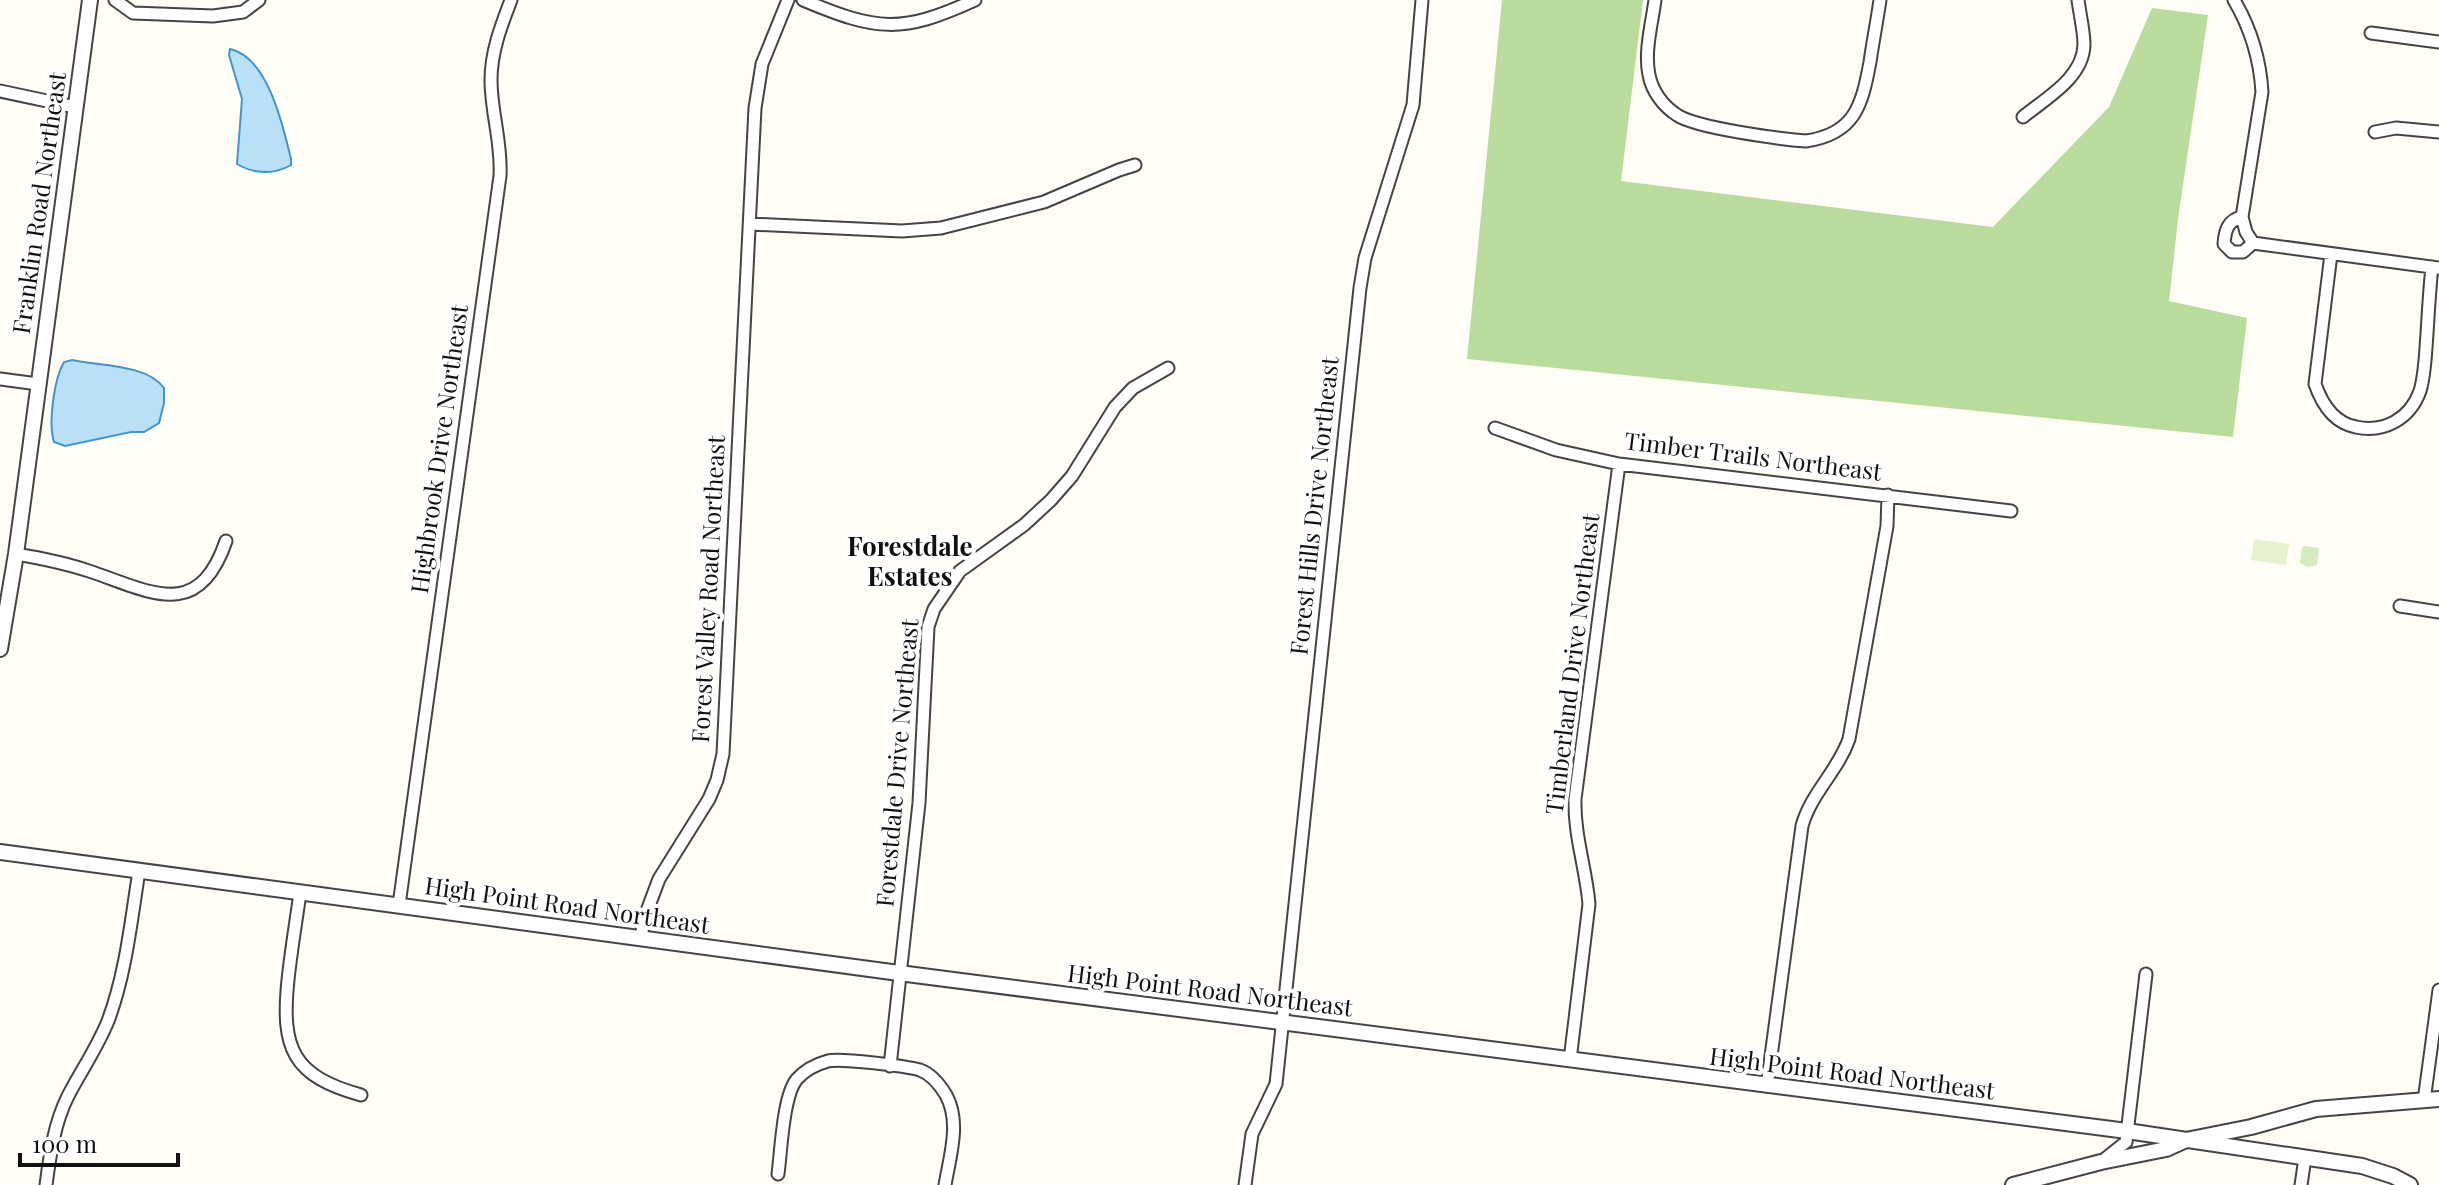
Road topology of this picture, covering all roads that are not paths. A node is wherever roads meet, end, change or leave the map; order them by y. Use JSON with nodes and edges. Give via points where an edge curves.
{"nodes":[{"id":1,"x":90,"y":0,"type":"edge"},
{"id":2,"x":115,"y":0,"type":"edge"},
{"id":3,"x":259,"y":0,"type":"edge"},
{"id":4,"x":511,"y":0,"type":"edge"},
{"id":5,"x":788,"y":0,"type":"edge"},
{"id":6,"x":803,"y":0,"type":"edge"},
{"id":7,"x":975,"y":0,"type":"edge"},
{"id":8,"x":1422,"y":0,"type":"edge"},
{"id":9,"x":1655,"y":0,"type":"edge"},
{"id":10,"x":1880,"y":0,"type":"edge"},
{"id":11,"x":2078,"y":0,"type":"edge"},
{"id":12,"x":2234,"y":0,"type":"edge"},
{"id":13,"x":2371,"y":33,"type":"dead end"},
{"id":14,"x":2439,"y":42,"type":"edge"},
{"id":15,"x":0,"y":91,"type":"edge"},
{"id":16,"x":75,"y":107,"type":"junction"},
{"id":17,"x":2023,"y":117,"type":"dead end"},
{"id":18,"x":2375,"y":132,"type":"dead end"},
{"id":19,"x":2439,"y":132,"type":"edge"},
{"id":20,"x":1135,"y":165,"type":"dead end"},
{"id":21,"x":2242,"y":217,"type":"junction"},
{"id":22,"x":750,"y":224,"type":"junction"},
{"id":23,"x":2253,"y":243,"type":"junction"},
{"id":24,"x":2331,"y":254,"type":"junction"},
{"id":25,"x":2436,"y":268,"type":"edge"},
{"id":26,"x":1168,"y":368,"type":"dead end"},
{"id":27,"x":0,"y":379,"type":"edge"},
{"id":28,"x":38,"y":384,"type":"junction"},
{"id":29,"x":1495,"y":428,"type":"dead end"},
{"id":30,"x":1619,"y":464,"type":"junction"},
{"id":31,"x":1888,"y":495,"type":"junction"},
{"id":32,"x":2011,"y":511,"type":"dead end"},
{"id":33,"x":226,"y":541,"type":"dead end"},
{"id":34,"x":16,"y":554,"type":"junction"},
{"id":35,"x":2400,"y":606,"type":"dead end"},
{"id":36,"x":2439,"y":612,"type":"edge"},
{"id":37,"x":3,"y":613,"type":"edge"},
{"id":38,"x":0,"y":649,"type":"edge"},
{"id":39,"x":0,"y":852,"type":"edge"},
{"id":40,"x":139,"y":871,"type":"junction"},
{"id":41,"x":300,"y":893,"type":"junction"},
{"id":42,"x":399,"y":905,"type":"junction"},
{"id":43,"x":641,"y":938,"type":"junction"},
{"id":44,"x":899,"y":973,"type":"junction"},
{"id":45,"x":2146,"y":974,"type":"dead end"},
{"id":46,"x":2439,"y":990,"type":"edge"},
{"id":47,"x":1284,"y":1022,"type":"junction"},
{"id":48,"x":1570,"y":1060,"type":"junction"},
{"id":49,"x":890,"y":1066,"type":"junction"},
{"id":50,"x":1767,"y":1086,"type":"junction"},
{"id":51,"x":361,"y":1095,"type":"dead end"},
{"id":52,"x":2432,"y":1100,"type":"edge"},
{"id":53,"x":2127,"y":1131,"type":"junction"},
{"id":54,"x":2186,"y":1140,"type":"junction"},
{"id":55,"x":2305,"y":1158,"type":"junction"},
{"id":56,"x":2101,"y":1162,"type":"junction"},
{"id":57,"x":778,"y":1174,"type":"dead end"},
{"id":58,"x":46,"y":1185,"type":"edge"},
{"id":59,"x":945,"y":1185,"type":"edge"},
{"id":60,"x":1245,"y":1185,"type":"edge"},
{"id":61,"x":2013,"y":1185,"type":"edge"},
{"id":62,"x":2301,"y":1185,"type":"edge"},
{"id":63,"x":2410,"y":1185,"type":"edge"}],
"edges":[{"from":1,"to":16,"type":"street","name":"Franklin Road Northeast"},
{"from":2,"to":3,"type":"street","via":[[133,13],[213,16],[243,12]]},
{"from":4,"to":42,"type":"street","name":"Highbrook Drive Northeast","via":[[492,59],[500,176]]},
{"from":5,"to":22,"type":"street","name":"Forest Valley Road Northeast","via":[[758,84]]},
{"from":6,"to":7,"type":"street","via":[[883,25],[931,19]]},
{"from":8,"to":47,"type":"street","name":"Forest Hills Drive Northeast","via":[[1413,105],[1360,288]]},
{"from":9,"to":10,"type":"street","via":[[1647,58],[1654,91],[1664,104],[1698,124],[1806,141],[1835,133],[1857,112]]},
{"from":11,"to":17,"type":"street","via":[[2084,43],[2079,66]]},
{"from":12,"to":21,"type":"street","via":[[2258,54],[2262,92]]},
{"from":13,"to":14,"type":"street"},
{"from":15,"to":16,"type":"street"},
{"from":16,"to":28,"type":"street","name":"Franklin Road Northeast"},
{"from":18,"to":19,"type":"street"},
{"from":20,"to":22,"type":"street","via":[[1044,202],[941,228]]},
{"from":21,"to":23,"type":"street"},
{"from":21,"to":23,"type":"street","via":[[2230,223],[2224,244],[2232,252],[2243,252]]},
{"from":22,"to":43,"type":"street","name":"Forest Valley Road Northeast","via":[[723,754],[709,799],[659,879]]},
{"from":23,"to":24,"type":"street"},
{"from":24,"to":25,"type":"street"},
{"from":24,"to":25,"type":"street","via":[[2315,384],[2336,418],[2358,428],[2392,424],[2421,389]]},
{"from":26,"to":44,"type":"street","name":"Forestdale Drive Northeast","via":[[1133,388],[1068,481],[1024,525],[960,571],[934,609],[928,627],[919,803]]},
{"from":27,"to":28,"type":"street"},
{"from":28,"to":34,"type":"street","name":"Franklin Road Northeast"},
{"from":29,"to":30,"type":"street","name":"Timber Trails Northeast","via":[[1556,450]]},
{"from":30,"to":31,"type":"street","name":"Timber Trails Northeast"},
{"from":30,"to":48,"type":"street","name":"Timberland Drive Northeast","via":[[1575,799],[1589,904]]},
{"from":31,"to":32,"type":"street","name":"Timber Trails Northeast"},
{"from":31,"to":50,"type":"street","via":[[1849,739],[1802,826]]},
{"from":33,"to":34,"type":"street","via":[[206,579],[169,595]]},
{"from":34,"to":37,"type":"street","name":"Franklin Road Northeast"},
{"from":35,"to":36,"type":"street"},
{"from":37,"to":38,"type":"street","name":"Franklin Road Northeast"},
{"from":39,"to":40,"type":"street","name":"High Point Road Northeast"},
{"from":40,"to":41,"type":"street","name":"High Point Road Northeast"},
{"from":40,"to":58,"type":"street","via":[[114,1003],[67,1098],[54,1133]]},
{"from":41,"to":42,"type":"street","name":"High Point Road Northeast"},
{"from":41,"to":51,"type":"street","via":[[284,1013],[288,1039],[312,1074],[336,1089]]},
{"from":42,"to":43,"type":"street","name":"High Point Road Northeast"},
{"from":43,"to":44,"type":"street","name":"High Point Road Northeast"},
{"from":44,"to":47,"type":"street","name":"High Point Road Northeast"},
{"from":44,"to":49,"type":"street","name":"Forestdale Drive Northeast"},
{"from":45,"to":53,"type":"street"},
{"from":46,"to":52,"type":"street"},
{"from":47,"to":48,"type":"street","name":"High Point Road Northeast"},
{"from":47,"to":60,"type":"street","name":"Forest Hills Drive Northeast","via":[[1276,1084],[1252,1134]]},
{"from":48,"to":50,"type":"street","name":"High Point Road Northeast"},
{"from":49,"to":57,"type":"street","via":[[831,1060],[796,1079],[788,1094]]},
{"from":49,"to":59,"type":"street","via":[[921,1070],[947,1097],[954,1128]]},
{"from":50,"to":53,"type":"street","name":"High Point Road Northeast"},
{"from":52,"to":54,"type":"street","via":[[2316,1109]]},
{"from":53,"to":54,"type":"street","name":"High Point Road Northeast"},
{"from":53,"to":56,"type":"street","via":[[2126,1142]]},
{"from":54,"to":55,"type":"street","name":"High Point Road Northeast"},
{"from":54,"to":56,"type":"street"},
{"from":55,"to":62,"type":"street"},
{"from":55,"to":63,"type":"street","name":"High Point Road Northeast","via":[[2370,1168]]},
{"from":56,"to":61,"type":"street"}]}
